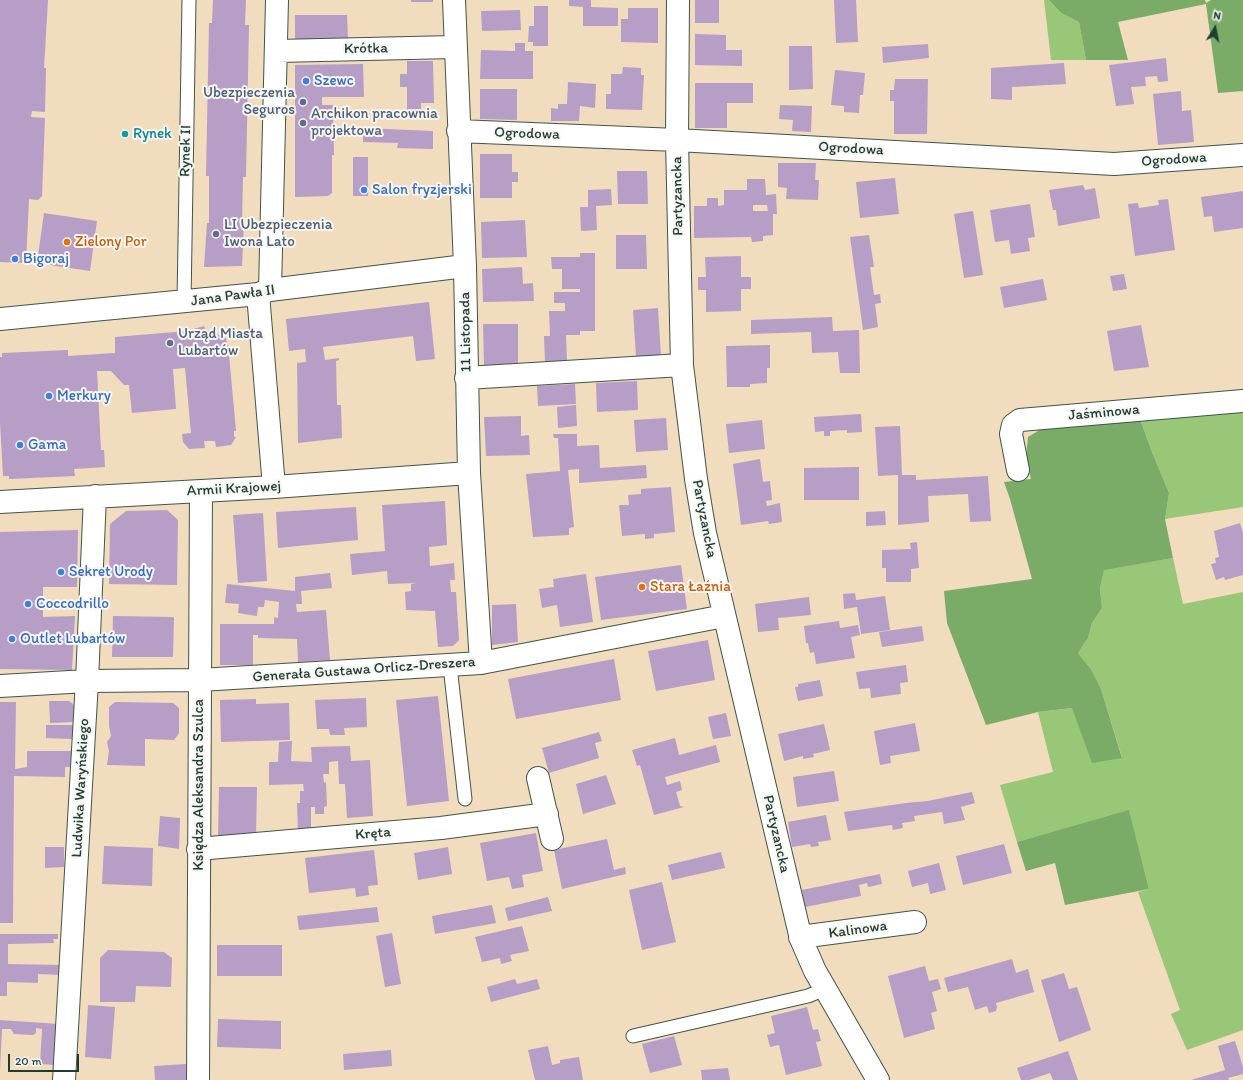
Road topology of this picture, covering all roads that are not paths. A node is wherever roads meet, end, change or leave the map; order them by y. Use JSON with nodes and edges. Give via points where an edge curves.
{"nodes":[{"id":1,"x":189,"y":0,"type":"edge"},
{"id":2,"x":277,"y":0,"type":"edge"},
{"id":3,"x":454,"y":0,"type":"edge"},
{"id":4,"x":678,"y":0,"type":"edge"},
{"id":5,"x":454,"y":47,"type":"junction"},
{"id":6,"x":277,"y":51,"type":"junction"},
{"id":7,"x":458,"y":131,"type":"junction"},
{"id":8,"x":677,"y":140,"type":"junction"},
{"id":9,"x":1243,"y":155,"type":"edge"},
{"id":10,"x":465,"y":266,"type":"junction"},
{"id":11,"x":264,"y":292,"type":"junction"},
{"id":12,"x":184,"y":302,"type":"junction"},
{"id":13,"x":0,"y":319,"type":"edge"},
{"id":14,"x":682,"y":365,"type":"junction"},
{"id":15,"x":466,"y":378,"type":"junction"},
{"id":16,"x":1243,"y":401,"type":"edge"},
{"id":17,"x":1018,"y":470,"type":"dead end"},
{"id":18,"x":469,"y":473,"type":"junction"},
{"id":19,"x":274,"y":487,"type":"junction"},
{"id":20,"x":201,"y":491,"type":"junction"},
{"id":21,"x":94,"y":496,"type":"junction"},
{"id":22,"x":0,"y":502,"type":"edge"},
{"id":23,"x":724,"y":616,"type":"junction"},
{"id":24,"x":481,"y":663,"type":"junction"},
{"id":25,"x":450,"y":666,"type":"junction"},
{"id":26,"x":200,"y":680,"type":"junction"},
{"id":27,"x":87,"y":681,"type":"junction"},
{"id":28,"x":0,"y":686,"type":"edge"},
{"id":29,"x":538,"y":778,"type":"dead end"},
{"id":30,"x":465,"y":800,"type":"dead end"},
{"id":31,"x":547,"y":814,"type":"junction"},
{"id":32,"x":552,"y":839,"type":"dead end"},
{"id":33,"x":198,"y":849,"type":"junction"},
{"id":34,"x":915,"y":922,"type":"dead end"},
{"id":35,"x":800,"y":937,"type":"junction"},
{"id":36,"x":825,"y":989,"type":"junction"},
{"id":37,"x":633,"y":1036,"type":"dead end"},
{"id":38,"x":64,"y":1080,"type":"edge"},
{"id":39,"x":198,"y":1080,"type":"edge"},
{"id":40,"x":878,"y":1080,"type":"edge"}],
"edges":[{"from":1,"to":12,"type":"lane","name":"Rynek II"},
{"from":2,"to":6,"type":"street"},
{"from":3,"to":5,"type":"street","name":"11 Listopada"},
{"from":4,"to":8,"type":"street","name":"Partyzancka"},
{"from":5,"to":6,"type":"street","name":"Krótka"},
{"from":5,"to":7,"type":"street","name":"11 Listopada"},
{"from":6,"to":11,"type":"street"},
{"from":7,"to":8,"type":"street","name":"Ogrodowa"},
{"from":7,"to":10,"type":"street","name":"11 Listopada"},
{"from":8,"to":9,"type":"street","name":"Ogrodowa","via":[[1114,164]]},
{"from":8,"to":14,"type":"street","name":"Partyzancka"},
{"from":10,"to":11,"type":"street","name":"Jana Pawła II"},
{"from":10,"to":15,"type":"street","name":"11 Listopada"},
{"from":11,"to":12,"type":"street","name":"Jana Pawła II"},
{"from":11,"to":19,"type":"street"},
{"from":12,"to":13,"type":"street","name":"Jana Pawła II"},
{"from":14,"to":15,"type":"street"},
{"from":14,"to":23,"type":"street","name":"Partyzancka","via":[[705,533]]},
{"from":15,"to":18,"type":"street","name":"11 Listopada"},
{"from":16,"to":17,"type":"street","name":"Jaśminowa","via":[[1020,420],[1013,425],[1011,434]]},
{"from":18,"to":19,"type":"street","name":"Armii Krajowej"},
{"from":18,"to":24,"type":"street","name":"11 Listopada"},
{"from":19,"to":20,"type":"street","name":"Armii Krajowej"},
{"from":20,"to":21,"type":"street","name":"Armii Krajowej"},
{"from":20,"to":26,"type":"street","name":"Księdza Aleksandra Szulca"},
{"from":21,"to":22,"type":"street","name":"Armii Krajowej"},
{"from":21,"to":27,"type":"street","name":"Ludwika Waryńskiego"},
{"from":23,"to":24,"type":"street","name":"Generała Gustawa Orlicz-Dreszera"},
{"from":23,"to":35,"type":"street","name":"Partyzancka"},
{"from":24,"to":25,"type":"street","name":"Generała Gustawa Orlicz-Dreszera"},
{"from":25,"to":26,"type":"street","name":"Generała Gustawa Orlicz-Dreszera"},
{"from":25,"to":30,"type":"lane"},
{"from":26,"to":27,"type":"street","name":"Generała Gustawa Orlicz-Dreszera"},
{"from":26,"to":33,"type":"street","name":"Księdza Aleksandra Szulca"},
{"from":27,"to":28,"type":"street","name":"Generała Gustawa Orlicz-Dreszera"},
{"from":27,"to":38,"type":"street","name":"Ludwika Waryńskiego"},
{"from":29,"to":31,"type":"street"},
{"from":31,"to":32,"type":"street"},
{"from":31,"to":33,"type":"street","name":"Kręta","via":[[441,828]]},
{"from":33,"to":39,"type":"street","name":"Księdza Aleksandra Szulca"},
{"from":34,"to":35,"type":"street","name":"Kalinowa"},
{"from":35,"to":36,"type":"street","name":"Partyzancka"},
{"from":36,"to":37,"type":"lane","via":[[808,996]]},
{"from":36,"to":40,"type":"street","name":"Partyzancka"}]}
